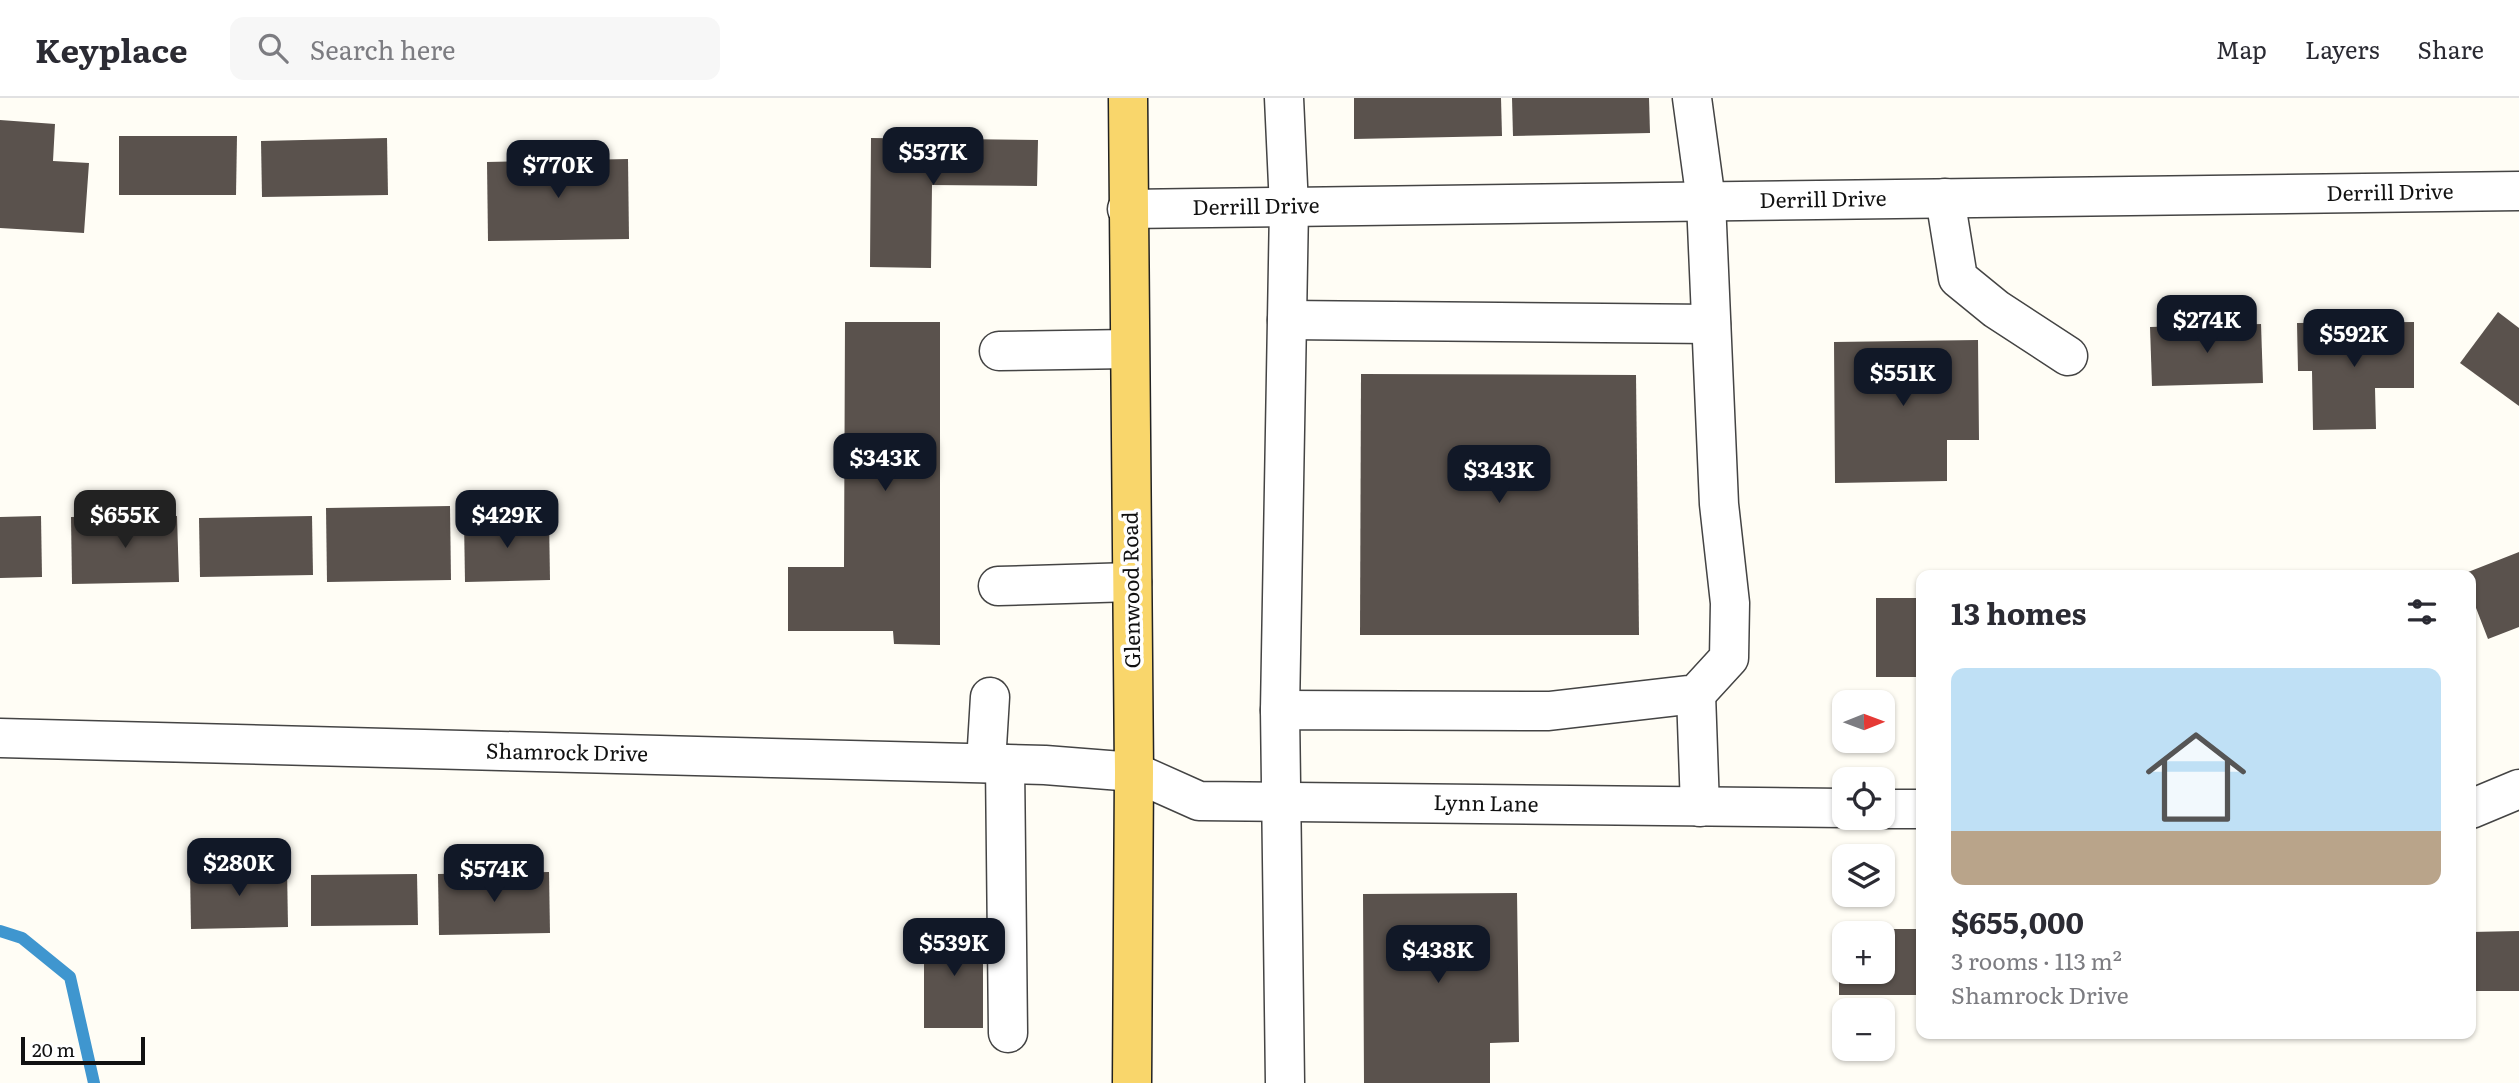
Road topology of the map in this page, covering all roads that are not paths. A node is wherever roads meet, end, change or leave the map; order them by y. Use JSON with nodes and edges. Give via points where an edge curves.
{"nodes":[{"id":1,"x":1128,"y":98,"type":"edge"},
{"id":2,"x":1284,"y":98,"type":"edge"},
{"id":3,"x":1692,"y":98,"type":"edge"},
{"id":4,"x":2519,"y":191,"type":"edge"},
{"id":5,"x":1944,"y":198,"type":"junction"},
{"id":6,"x":1706,"y":201,"type":"junction"},
{"id":7,"x":1289,"y":207,"type":"junction"},
{"id":8,"x":1127,"y":209,"type":"junction"},
{"id":9,"x":1287,"y":320,"type":"junction"},
{"id":10,"x":1711,"y":324,"type":"junction"},
{"id":11,"x":1129,"y":349,"type":"junction"},
{"id":12,"x":999,"y":351,"type":"dead end"},
{"id":13,"x":2068,"y":356,"type":"dead end"},
{"id":14,"x":1132,"y":582,"type":"junction"},
{"id":15,"x":998,"y":586,"type":"dead end"},
{"id":16,"x":1696,"y":694,"type":"junction"},
{"id":17,"x":989,"y":697,"type":"dead end"},
{"id":18,"x":1280,"y":710,"type":"junction"},
{"id":19,"x":0,"y":738,"type":"edge"},
{"id":20,"x":995,"y":764,"type":"junction"},
{"id":21,"x":1134,"y":772,"type":"junction"},
{"id":22,"x":2519,"y":789,"type":"edge"},
{"id":23,"x":1281,"y":802,"type":"junction"},
{"id":24,"x":1700,"y":807,"type":"junction"},
{"id":25,"x":2476,"y":807,"type":"edge"},
{"id":26,"x":1832,"y":808,"type":"edge"},
{"id":27,"x":1895,"y":809,"type":"edge"},
{"id":28,"x":1916,"y":809,"type":"edge"},
{"id":29,"x":1008,"y":1032,"type":"dead end"},
{"id":30,"x":1132,"y":1083,"type":"edge"},
{"id":31,"x":1285,"y":1083,"type":"edge"}],
"edges":[{"from":1,"to":8,"type":"main road","name":"Glenwood Road"},
{"from":2,"to":7,"type":"street"},
{"from":3,"to":6,"type":"street"},
{"from":4,"to":5,"type":"street","name":"Derrill Drive"},
{"from":5,"to":6,"type":"street","name":"Derrill Drive"},
{"from":5,"to":13,"type":"street","via":[[1958,278]]},
{"from":6,"to":7,"type":"street","name":"Derrill Drive"},
{"from":6,"to":10,"type":"street"},
{"from":7,"to":8,"type":"street","name":"Derrill Drive"},
{"from":7,"to":9,"type":"street"},
{"from":8,"to":11,"type":"main road","name":"Glenwood Road"},
{"from":9,"to":10,"type":"street"},
{"from":9,"to":18,"type":"street"},
{"from":10,"to":16,"type":"street","via":[[1719,504],[1730,603],[1729,658]]},
{"from":11,"to":12,"type":"street"},
{"from":11,"to":14,"type":"main road","name":"Glenwood Road"},
{"from":14,"to":15,"type":"street"},
{"from":14,"to":21,"type":"main road","name":"Glenwood Road"},
{"from":16,"to":18,"type":"street","via":[[1549,711]]},
{"from":16,"to":24,"type":"street"},
{"from":17,"to":20,"type":"street"},
{"from":18,"to":23,"type":"street"},
{"from":19,"to":20,"type":"street","name":"Shamrock Drive"},
{"from":20,"to":21,"type":"street","name":"Shamrock Drive"},
{"from":20,"to":29,"type":"street"},
{"from":21,"to":23,"type":"street","name":"Lynn Lane","via":[[1199,801]]},
{"from":21,"to":30,"type":"main road","name":"Glenwood Road"},
{"from":22,"to":25,"type":"street"},
{"from":23,"to":24,"type":"street","name":"Lynn Lane"},
{"from":23,"to":31,"type":"street"},
{"from":24,"to":26,"type":"street","name":"Lynn Lane"},
{"from":27,"to":28,"type":"street"}]}
